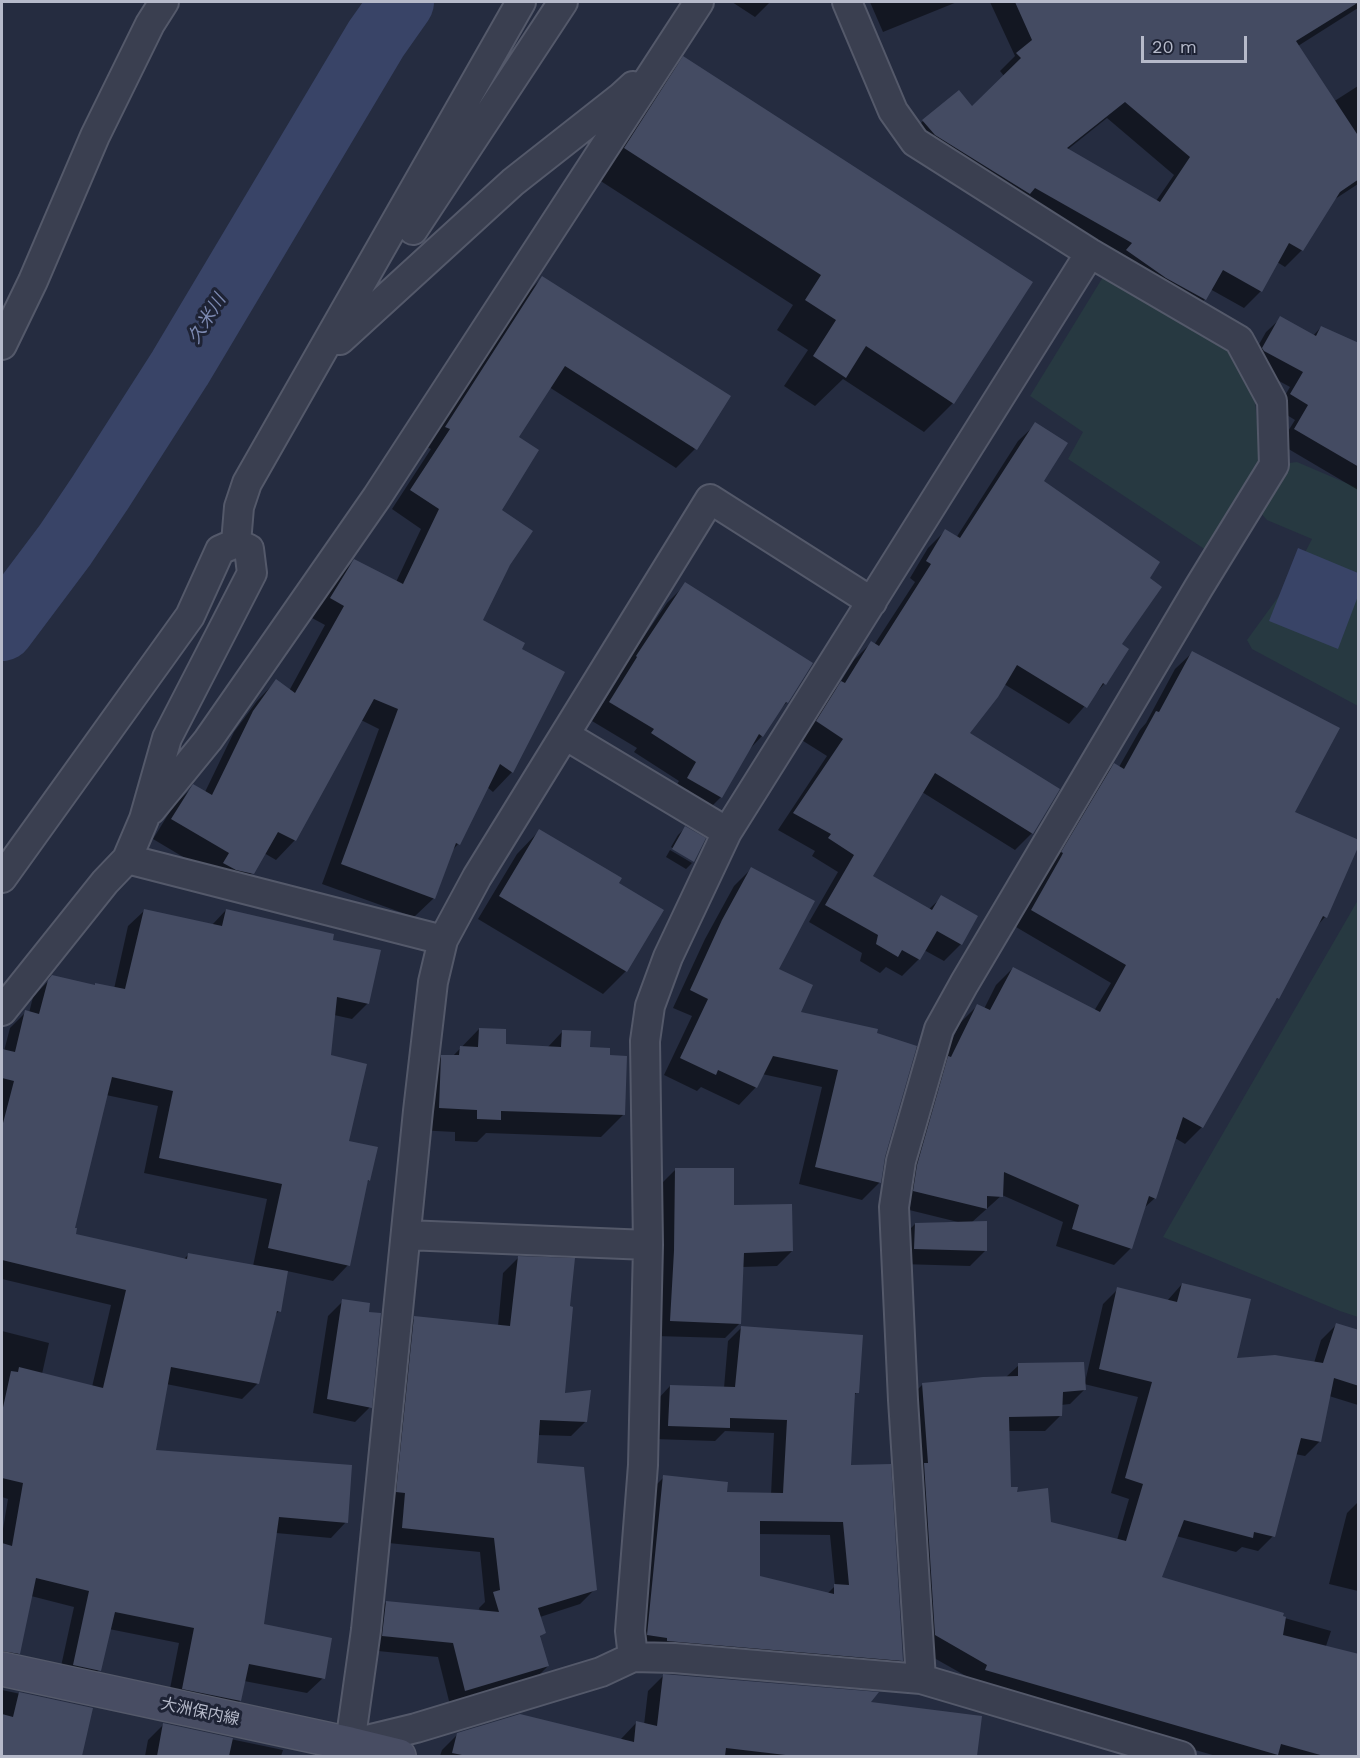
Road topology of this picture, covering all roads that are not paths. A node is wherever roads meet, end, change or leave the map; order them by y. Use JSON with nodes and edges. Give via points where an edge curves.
{"nodes":[{"id":1,"x":164,"y":2,"type":"edge"},
{"id":2,"x":521,"y":2,"type":"edge"},
{"id":3,"x":563,"y":2,"type":"edge"},
{"id":4,"x":699,"y":2,"type":"edge"},
{"id":5,"x":847,"y":2,"type":"edge"},
{"id":6,"x":664,"y":55,"type":"junction"},
{"id":7,"x":1090,"y":253,"type":"junction"},
{"id":8,"x":340,"y":340,"type":"junction"},
{"id":9,"x":2,"y":345,"type":"edge"},
{"id":10,"x":247,"y":483,"type":"junction"},
{"id":11,"x":236,"y":543,"type":"junction"},
{"id":12,"x":872,"y":602,"type":"junction"},
{"id":13,"x":565,"y":735,"type":"junction"},
{"id":14,"x":144,"y":819,"type":"junction"},
{"id":15,"x":727,"y":832,"type":"junction"},
{"id":16,"x":127,"y":859,"type":"junction"},
{"id":17,"x":2,"y":878,"type":"edge"},
{"id":18,"x":443,"y":940,"type":"junction"},
{"id":19,"x":2,"y":1011,"type":"edge"},
{"id":20,"x":406,"y":1234,"type":"junction"},
{"id":21,"x":648,"y":1245,"type":"junction"},
{"id":22,"x":633,"y":1657,"type":"junction"},
{"id":23,"x":2,"y":1669,"type":"edge"},
{"id":24,"x":921,"y":1679,"type":"junction"},
{"id":25,"x":350,"y":1750,"type":"edge"},
{"id":26,"x":399,"y":1756,"type":"edge"},
{"id":27,"x":1181,"y":1756,"type":"edge"}],
"edges":[{"from":1,"to":9,"type":"street","via":[[95,135]]},
{"from":2,"to":10,"type":"street"},
{"from":3,"to":8,"type":"street"},
{"from":4,"to":6,"type":"street"},
{"from":5,"to":7,"type":"street","via":[[893,111],[915,142]]},
{"from":6,"to":8,"type":"street","via":[[621,98],[513,182]]},
{"from":6,"to":14,"type":"street","via":[[377,497],[208,740]]},
{"from":7,"to":12,"type":"street"},
{"from":7,"to":24,"type":"street","via":[[1239,340],[1272,400],[1274,465],[939,1029],[901,1161],[894,1207]]},
{"from":8,"to":10,"type":"street"},
{"from":10,"to":11,"type":"street","via":[[239,507]]},
{"from":11,"to":14,"type":"street","via":[[249,549],[252,573],[167,738]]},
{"from":11,"to":17,"type":"street","via":[[220,550],[190,616]]},
{"from":12,"to":13,"type":"street","via":[[710,499]]},
{"from":12,"to":15,"type":"street"},
{"from":13,"to":15,"type":"street"},
{"from":13,"to":18,"type":"street","via":[[477,877]]},
{"from":14,"to":16,"type":"street"},
{"from":15,"to":21,"type":"street","via":[[668,957],[650,1006],[645,1041]]},
{"from":16,"to":18,"type":"street"},
{"from":16,"to":19,"type":"street"},
{"from":18,"to":20,"type":"street","via":[[433,982]]},
{"from":20,"to":21,"type":"street"},
{"from":20,"to":25,"type":"street"},
{"from":21,"to":22,"type":"street","via":[[643,1464],[630,1631]]},
{"from":22,"to":24,"type":"street"},
{"from":22,"to":25,"type":"street","via":[[601,1672]]},
{"from":23,"to":25,"type":"main road","name":"大洲保内線"},
{"from":24,"to":27,"type":"street"},
{"from":25,"to":26,"type":"main road","name":"大洲保内線"}]}
